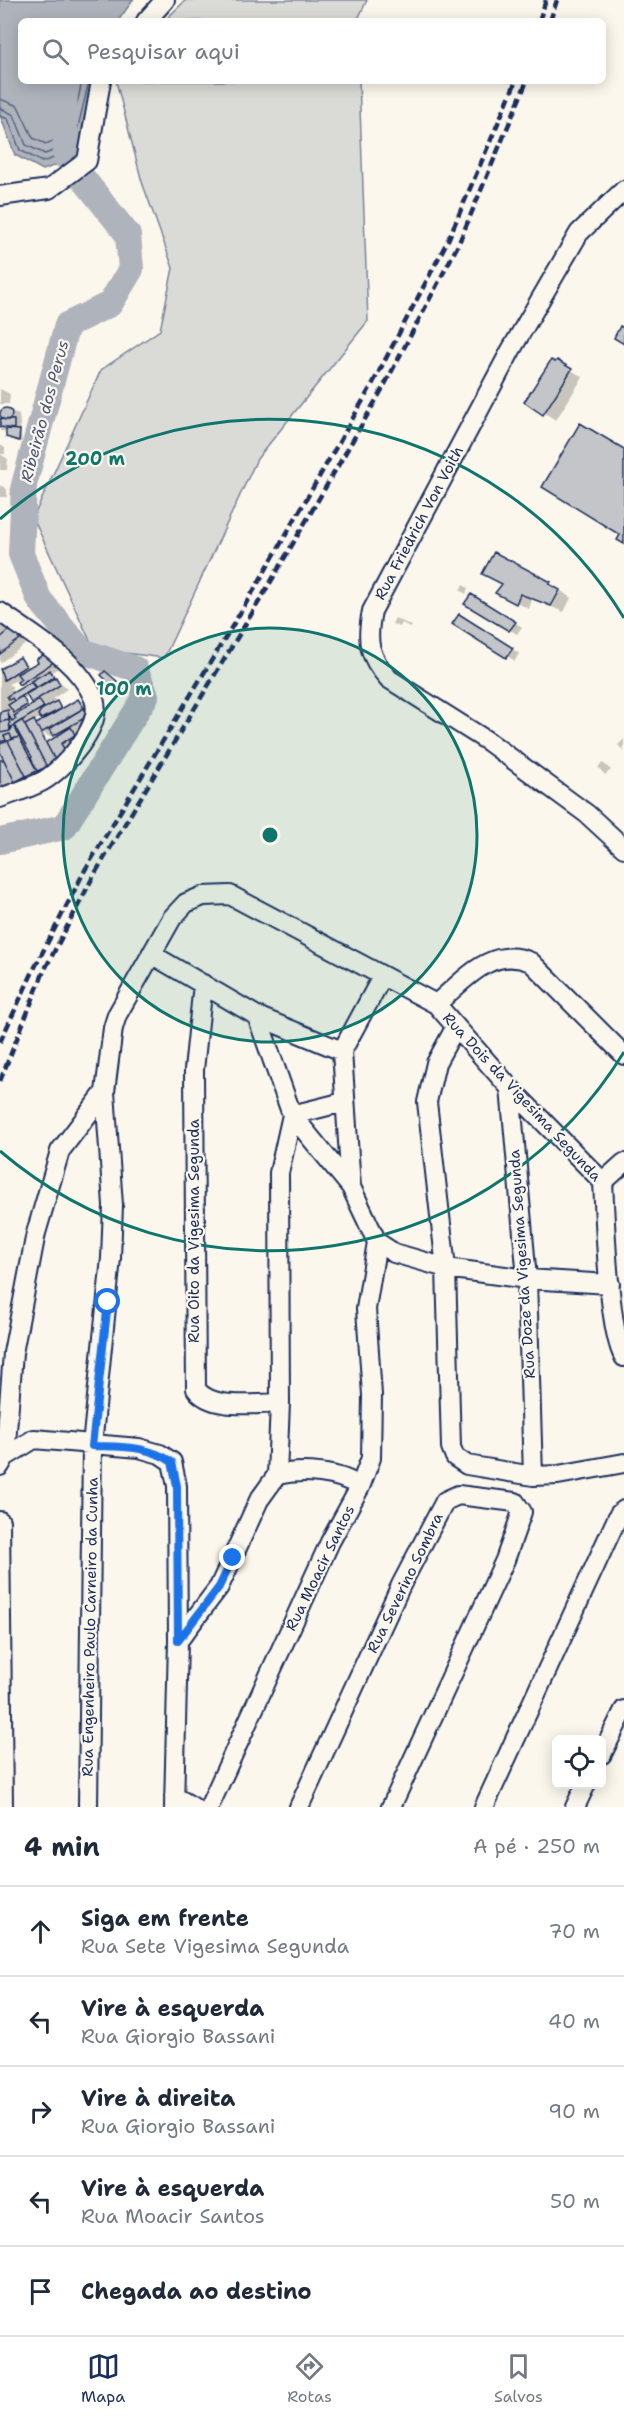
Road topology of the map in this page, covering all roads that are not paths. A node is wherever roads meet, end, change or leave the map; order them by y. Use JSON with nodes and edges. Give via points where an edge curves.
{"nodes":[{"id":1,"x":165,"y":0,"type":"edge"},
{"id":2,"x":149,"y":18,"type":"edge"},
{"id":3,"x":100,"y":84,"type":"edge"},
{"id":4,"x":624,"y":190,"type":"edge"},
{"id":5,"x":0,"y":196,"type":"edge"},
{"id":6,"x":0,"y":612,"type":"edge"},
{"id":7,"x":0,"y":798,"type":"edge"},
{"id":8,"x":624,"y":848,"type":"edge"},
{"id":9,"x":151,"y":954,"type":"junction"},
{"id":10,"x":382,"y":977,"type":"junction"},
{"id":11,"x":203,"y":984,"type":"junction"},
{"id":12,"x":436,"y":1004,"type":"junction"},
{"id":13,"x":257,"y":1016,"type":"junction"},
{"id":14,"x":455,"y":1028,"type":"junction"},
{"id":15,"x":342,"y":1051,"type":"junction"},
{"id":16,"x":624,"y":1055,"type":"edge"},
{"id":17,"x":510,"y":1088,"type":"junction"},
{"id":18,"x":105,"y":1092,"type":"junction"},
{"id":19,"x":344,"y":1102,"type":"junction"},
{"id":20,"x":292,"y":1114,"type":"junction"},
{"id":21,"x":624,"y":1163,"type":"edge"},
{"id":22,"x":603,"y":1182,"type":"junction"},
{"id":23,"x":351,"y":1187,"type":"junction"},
{"id":24,"x":377,"y":1242,"type":"junction"},
{"id":25,"x":446,"y":1268,"type":"junction"},
{"id":26,"x":527,"y":1279,"type":"junction"},
{"id":27,"x":610,"y":1284,"type":"junction"},
{"id":28,"x":624,"y":1357,"type":"edge"},
{"id":29,"x":280,"y":1403,"type":"junction"},
{"id":30,"x":92,"y":1446,"type":"junction"},
{"id":31,"x":2,"y":1462,"type":"edge"},
{"id":32,"x":624,"y":1463,"type":"edge"},
{"id":33,"x":277,"y":1475,"type":"junction"},
{"id":34,"x":533,"y":1476,"type":"junction"},
{"id":35,"x":360,"y":1487,"type":"junction"},
{"id":36,"x":624,"y":1510,"type":"edge"},
{"id":37,"x":0,"y":1521,"type":"edge"},
{"id":38,"x":178,"y":1641,"type":"junction"},
{"id":39,"x":624,"y":1710,"type":"edge"},
{"id":40,"x":606,"y":1746,"type":"edge"},
{"id":41,"x":584,"y":1789,"type":"edge"},
{"id":42,"x":174,"y":1802,"type":"edge"},
{"id":43,"x":3,"y":1807,"type":"edge"},
{"id":44,"x":88,"y":1807,"type":"edge"},
{"id":45,"x":193,"y":1807,"type":"edge"},
{"id":46,"x":209,"y":1807,"type":"edge"},
{"id":47,"x":299,"y":1807,"type":"edge"},
{"id":48,"x":391,"y":1807,"type":"edge"},
{"id":49,"x":484,"y":1807,"type":"edge"},
{"id":50,"x":575,"y":1807,"type":"edge"}],
"edges":[{"from":1,"to":2,"type":"street"},
{"from":3,"to":5,"type":"street","via":[[87,161],[49,189]]},
{"from":4,"to":8,"type":"street","name":"Rua Friedrich Von Voith","via":[[579,233],[511,350],[372,610],[368,633],[376,664],[389,679],[489,742],[587,814]]},
{"from":6,"to":7,"type":"street","via":[[73,668],[94,700],[96,711],[82,742],[64,765],[43,781]]},
{"from":9,"to":10,"type":"street","name":"Rua Dois da Vigesima Segunda","via":[[172,918],[186,903],[203,896],[230,895]]},
{"from":9,"to":11,"type":"street"},
{"from":9,"to":18,"type":"street","name":"Rua Dois da Vigesima Segunda","via":[[117,1015]]},
{"from":10,"to":12,"type":"street","name":"Rua Dois da Vigesima Segunda"},
{"from":10,"to":15,"type":"street"},
{"from":11,"to":13,"type":"street"},
{"from":11,"to":29,"type":"street","name":"Rua Oito da Vigesima Segunda","via":[[194,1070],[196,1389],[202,1398],[221,1403]]},
{"from":12,"to":14,"type":"street","name":"Rua Dois da Vigesima Segunda"},
{"from":12,"to":16,"type":"street","via":[[486,963],[502,956],[519,957],[531,962]]},
{"from":13,"to":15,"type":"street"},
{"from":13,"to":20,"type":"street"},
{"from":14,"to":17,"type":"street","name":"Rua Dois da Vigesima Segunda"},
{"from":14,"to":25,"type":"street","via":[[436,1063],[427,1101]]},
{"from":15,"to":19,"type":"street"},
{"from":17,"to":22,"type":"street","name":"Rua Dois da Vigesima Segunda"},
{"from":17,"to":26,"type":"street","name":"Rua Doze da Vigesima Segunda"},
{"from":18,"to":30,"type":"street","name":"Rua Engenheiro Paulo Carneiro da Cunha","via":[[113,1204],[108,1302]]},
{"from":18,"to":31,"type":"street","via":[[60,1150],[36,1233],[13,1353]]},
{"from":19,"to":20,"type":"street"},
{"from":19,"to":23,"type":"street"},
{"from":20,"to":23,"type":"street"},
{"from":20,"to":29,"type":"street","via":[[279,1173]]},
{"from":21,"to":22,"type":"street"},
{"from":22,"to":27,"type":"street","name":"Rua Dois da Vigesima Segunda"},
{"from":23,"to":24,"type":"street"},
{"from":24,"to":25,"type":"street","via":[[394,1253]]},
{"from":24,"to":35,"type":"street","via":[[366,1309],[372,1395],[371,1458]]},
{"from":25,"to":26,"type":"street"},
{"from":25,"to":34,"type":"street","via":[[451,1447],[456,1458],[467,1465]]},
{"from":26,"to":27,"type":"street"},
{"from":26,"to":34,"type":"street","name":"Rua Doze da Vigesima Segunda"},
{"from":27,"to":28,"type":"street","name":"Rua Dois da Vigesima Segunda","via":[[619,1347]]},
{"from":29,"to":33,"type":"street"},
{"from":30,"to":31,"type":"street","via":[[34,1439]]},
{"from":30,"to":38,"type":"street","via":[[139,1448],[172,1462],[177,1486]]},
{"from":30,"to":44,"type":"street","name":"Rua Engenheiro Paulo Carneiro da Cunha"},
{"from":32,"to":34,"type":"street"},
{"from":33,"to":35,"type":"street","name":"Rua Moacir Santos","via":[[337,1477]]},
{"from":33,"to":38,"type":"street","via":[[259,1500],[219,1587]]},
{"from":35,"to":46,"type":"street","name":"Rua Moacir Santos","via":[[330,1542]]},
{"from":36,"to":49,"type":"street","via":[[618,1514]]},
{"from":37,"to":43,"type":"street"},
{"from":38,"to":42,"type":"street"},
{"from":39,"to":40,"type":"street"},
{"from":41,"to":50,"type":"street"},
{"from":42,"to":45,"type":"street"},
{"from":47,"to":48,"type":"street","name":"Rua Severino Sombra","via":[[401,1585],[445,1501],[458,1495],[512,1500],[519,1503],[522,1512],[505,1560]]}]}
